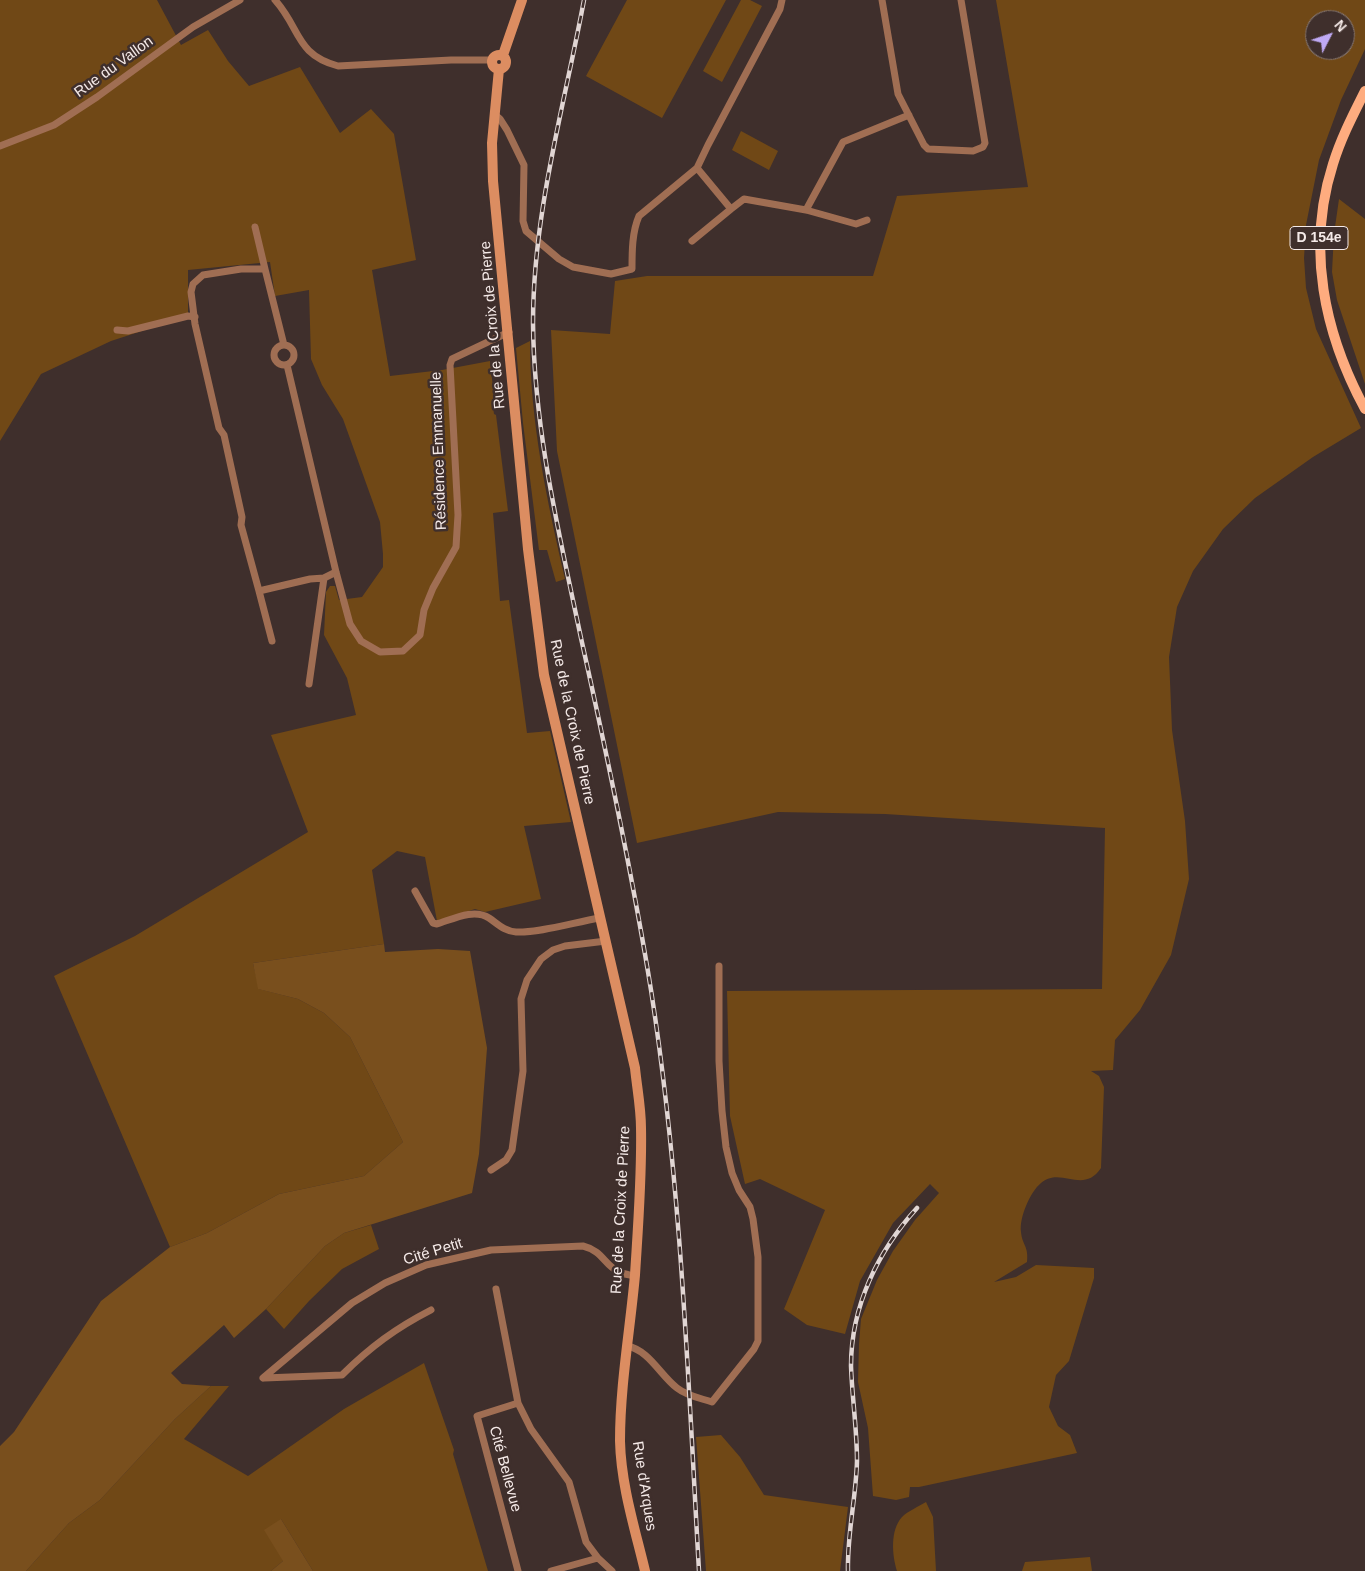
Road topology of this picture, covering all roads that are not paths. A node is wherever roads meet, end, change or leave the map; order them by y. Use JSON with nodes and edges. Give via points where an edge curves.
{"nodes":[{"id":1,"x":240,"y":0,"type":"edge"},
{"id":2,"x":275,"y":0,"type":"edge"},
{"id":3,"x":522,"y":0,"type":"edge"},
{"id":4,"x":782,"y":0,"type":"edge"},
{"id":5,"x":882,"y":0,"type":"edge"},
{"id":6,"x":961,"y":0,"type":"edge"},
{"id":7,"x":503,"y":55,"type":"junction"},
{"id":8,"x":492,"y":60,"type":"junction"},
{"id":9,"x":499,"y":69,"type":"junction"},
{"id":10,"x":1365,"y":91,"type":"edge"},
{"id":11,"x":493,"y":114,"type":"junction"},
{"id":12,"x":909,"y":115,"type":"junction"},
{"id":13,"x":0,"y":146,"type":"edge"},
{"id":14,"x":697,"y":168,"type":"junction"},
{"id":15,"x":731,"y":208,"type":"junction"},
{"id":16,"x":806,"y":210,"type":"junction"},
{"id":17,"x":867,"y":220,"type":"dead end"},
{"id":18,"x":255,"y":227,"type":"dead end"},
{"id":19,"x":692,"y":241,"type":"dead end"},
{"id":20,"x":265,"y":269,"type":"junction"},
{"id":21,"x":195,"y":317,"type":"junction"},
{"id":22,"x":117,"y":330,"type":"dead end"},
{"id":23,"x":509,"y":332,"type":"junction"},
{"id":24,"x":284,"y":345,"type":"junction"},
{"id":25,"x":287,"y":365,"type":"junction"},
{"id":26,"x":1365,"y":409,"type":"edge"},
{"id":27,"x":336,"y":572,"type":"junction"},
{"id":28,"x":324,"y":578,"type":"junction"},
{"id":29,"x":259,"y":591,"type":"junction"},
{"id":30,"x":272,"y":641,"type":"dead end"},
{"id":31,"x":310,"y":684,"type":"dead end"},
{"id":32,"x":415,"y":891,"type":"dead end"},
{"id":33,"x":600,"y":918,"type":"junction"},
{"id":34,"x":606,"y":941,"type":"junction"},
{"id":35,"x":719,"y":966,"type":"dead end"},
{"id":36,"x":491,"y":1170,"type":"dead end"},
{"id":37,"x":634,"y":1276,"type":"junction"},
{"id":38,"x":496,"y":1289,"type":"dead end"},
{"id":39,"x":431,"y":1310,"type":"dead end"},
{"id":40,"x":627,"y":1346,"type":"junction"},
{"id":41,"x":518,"y":1403,"type":"junction"},
{"id":42,"x":598,"y":1558,"type":"junction"},
{"id":43,"x":566,"y":1569,"type":"edge"},
{"id":44,"x":518,"y":1571,"type":"edge"},
{"id":45,"x":551,"y":1571,"type":"edge"},
{"id":46,"x":612,"y":1571,"type":"edge"},
{"id":47,"x":645,"y":1571,"type":"edge"}],
"edges":[{"from":1,"to":13,"type":"street","name":"Rue du Vallon","via":[[193,27],[54,126]]},
{"from":2,"to":8,"type":"street","via":[[287,14],[303,45],[325,63],[338,66]]},
{"from":3,"to":7,"type":"main road"},
{"from":4,"to":14,"type":"street"},
{"from":5,"to":12,"type":"street","via":[[898,94]]},
{"from":6,"to":12,"type":"street","via":[[985,143],[973,151],[928,149]]},
{"from":7,"to":8,"type":"main road","via":[[496,55]]},
{"from":7,"to":9,"type":"main road","via":[[506,64]]},
{"from":8,"to":9,"type":"main road","via":[[494,68]]},
{"from":9,"to":11,"type":"main road","name":"Rue de la Croix de Pierre"},
{"from":10,"to":26,"type":"main road","number":"D 154e","via":[[1333,164],[1319,238],[1326,304],[1340,358]]},
{"from":11,"to":14,"type":"street","via":[[507,130],[524,165],[523,222],[526,231],[559,259],[574,267],[612,274],[632,269],[639,216]]},
{"from":11,"to":23,"type":"main road","name":"Rue de la Croix de Pierre","via":[[493,180]]},
{"from":12,"to":16,"type":"street","via":[[844,142]]},
{"from":14,"to":15,"type":"street"},
{"from":15,"to":16,"type":"street","via":[[744,199]]},
{"from":15,"to":19,"type":"street"},
{"from":16,"to":17,"type":"street","via":[[856,224]]},
{"from":18,"to":20,"type":"street","name":"Résidence Emmanuelle"},
{"from":20,"to":21,"type":"street","via":[[241,269],[199,277],[191,292]]},
{"from":20,"to":24,"type":"street","name":"Résidence Emmanuelle"},
{"from":21,"to":22,"type":"street","via":[[128,331]]},
{"from":21,"to":29,"type":"street","via":[[218,428],[224,435],[241,525]]},
{"from":23,"to":27,"type":"street","name":"Résidence Emmanuelle","via":[[452,359],[450,364],[458,515],[456,546],[424,610],[420,635],[403,651],[380,652],[361,641],[350,624]]},
{"from":23,"to":33,"type":"main road","name":"Rue de la Croix de Pierre","via":[[528,549],[544,675]]},
{"from":24,"to":25,"type":"street","name":"Résidence Emmanuelle","via":[[294,352],[294,360]]},
{"from":24,"to":25,"type":"street","name":"Résidence Emmanuelle","via":[[277,347],[274,358],[278,364]]},
{"from":25,"to":27,"type":"street","name":"Résidence Emmanuelle"},
{"from":27,"to":28,"type":"street"},
{"from":28,"to":29,"type":"street"},
{"from":28,"to":31,"type":"street"},
{"from":29,"to":30,"type":"street"},
{"from":32,"to":33,"type":"street","via":[[433,923],[437,924],[476,914],[487,917],[504,929],[525,932]]},
{"from":33,"to":34,"type":"main road","name":"Rue de la Croix de Pierre"},
{"from":34,"to":36,"type":"street","via":[[553,950],[541,959],[527,980],[521,999],[523,1071],[512,1150],[506,1160]]},
{"from":34,"to":37,"type":"main road","name":"Rue de la Croix de Pierre","via":[[635,1068],[641,1126]]},
{"from":35,"to":40,"type":"street","via":[[722,1111],[732,1173],[753,1219],[758,1257],[758,1342],[712,1402],[678,1389],[641,1351]]},
{"from":37,"to":39,"type":"street","name":"Cité Petit","via":[[618,1272],[599,1253],[583,1246],[491,1250],[426,1265],[385,1283],[352,1303],[263,1378],[342,1375],[383,1338]]},
{"from":37,"to":40,"type":"main road","name":"Rue de la Croix de Pierre"},
{"from":38,"to":41,"type":"street"},
{"from":40,"to":47,"type":"main road","name":"Rue d'Arques","via":[[621,1410],[622,1465]]},
{"from":41,"to":42,"type":"street","via":[[531,1429],[569,1482],[586,1542]]},
{"from":41,"to":44,"type":"street","name":"Cité Bellevue","via":[[477,1416]]},
{"from":42,"to":43,"type":"street"},
{"from":42,"to":46,"type":"street"},
{"from":43,"to":45,"type":"street"}]}
